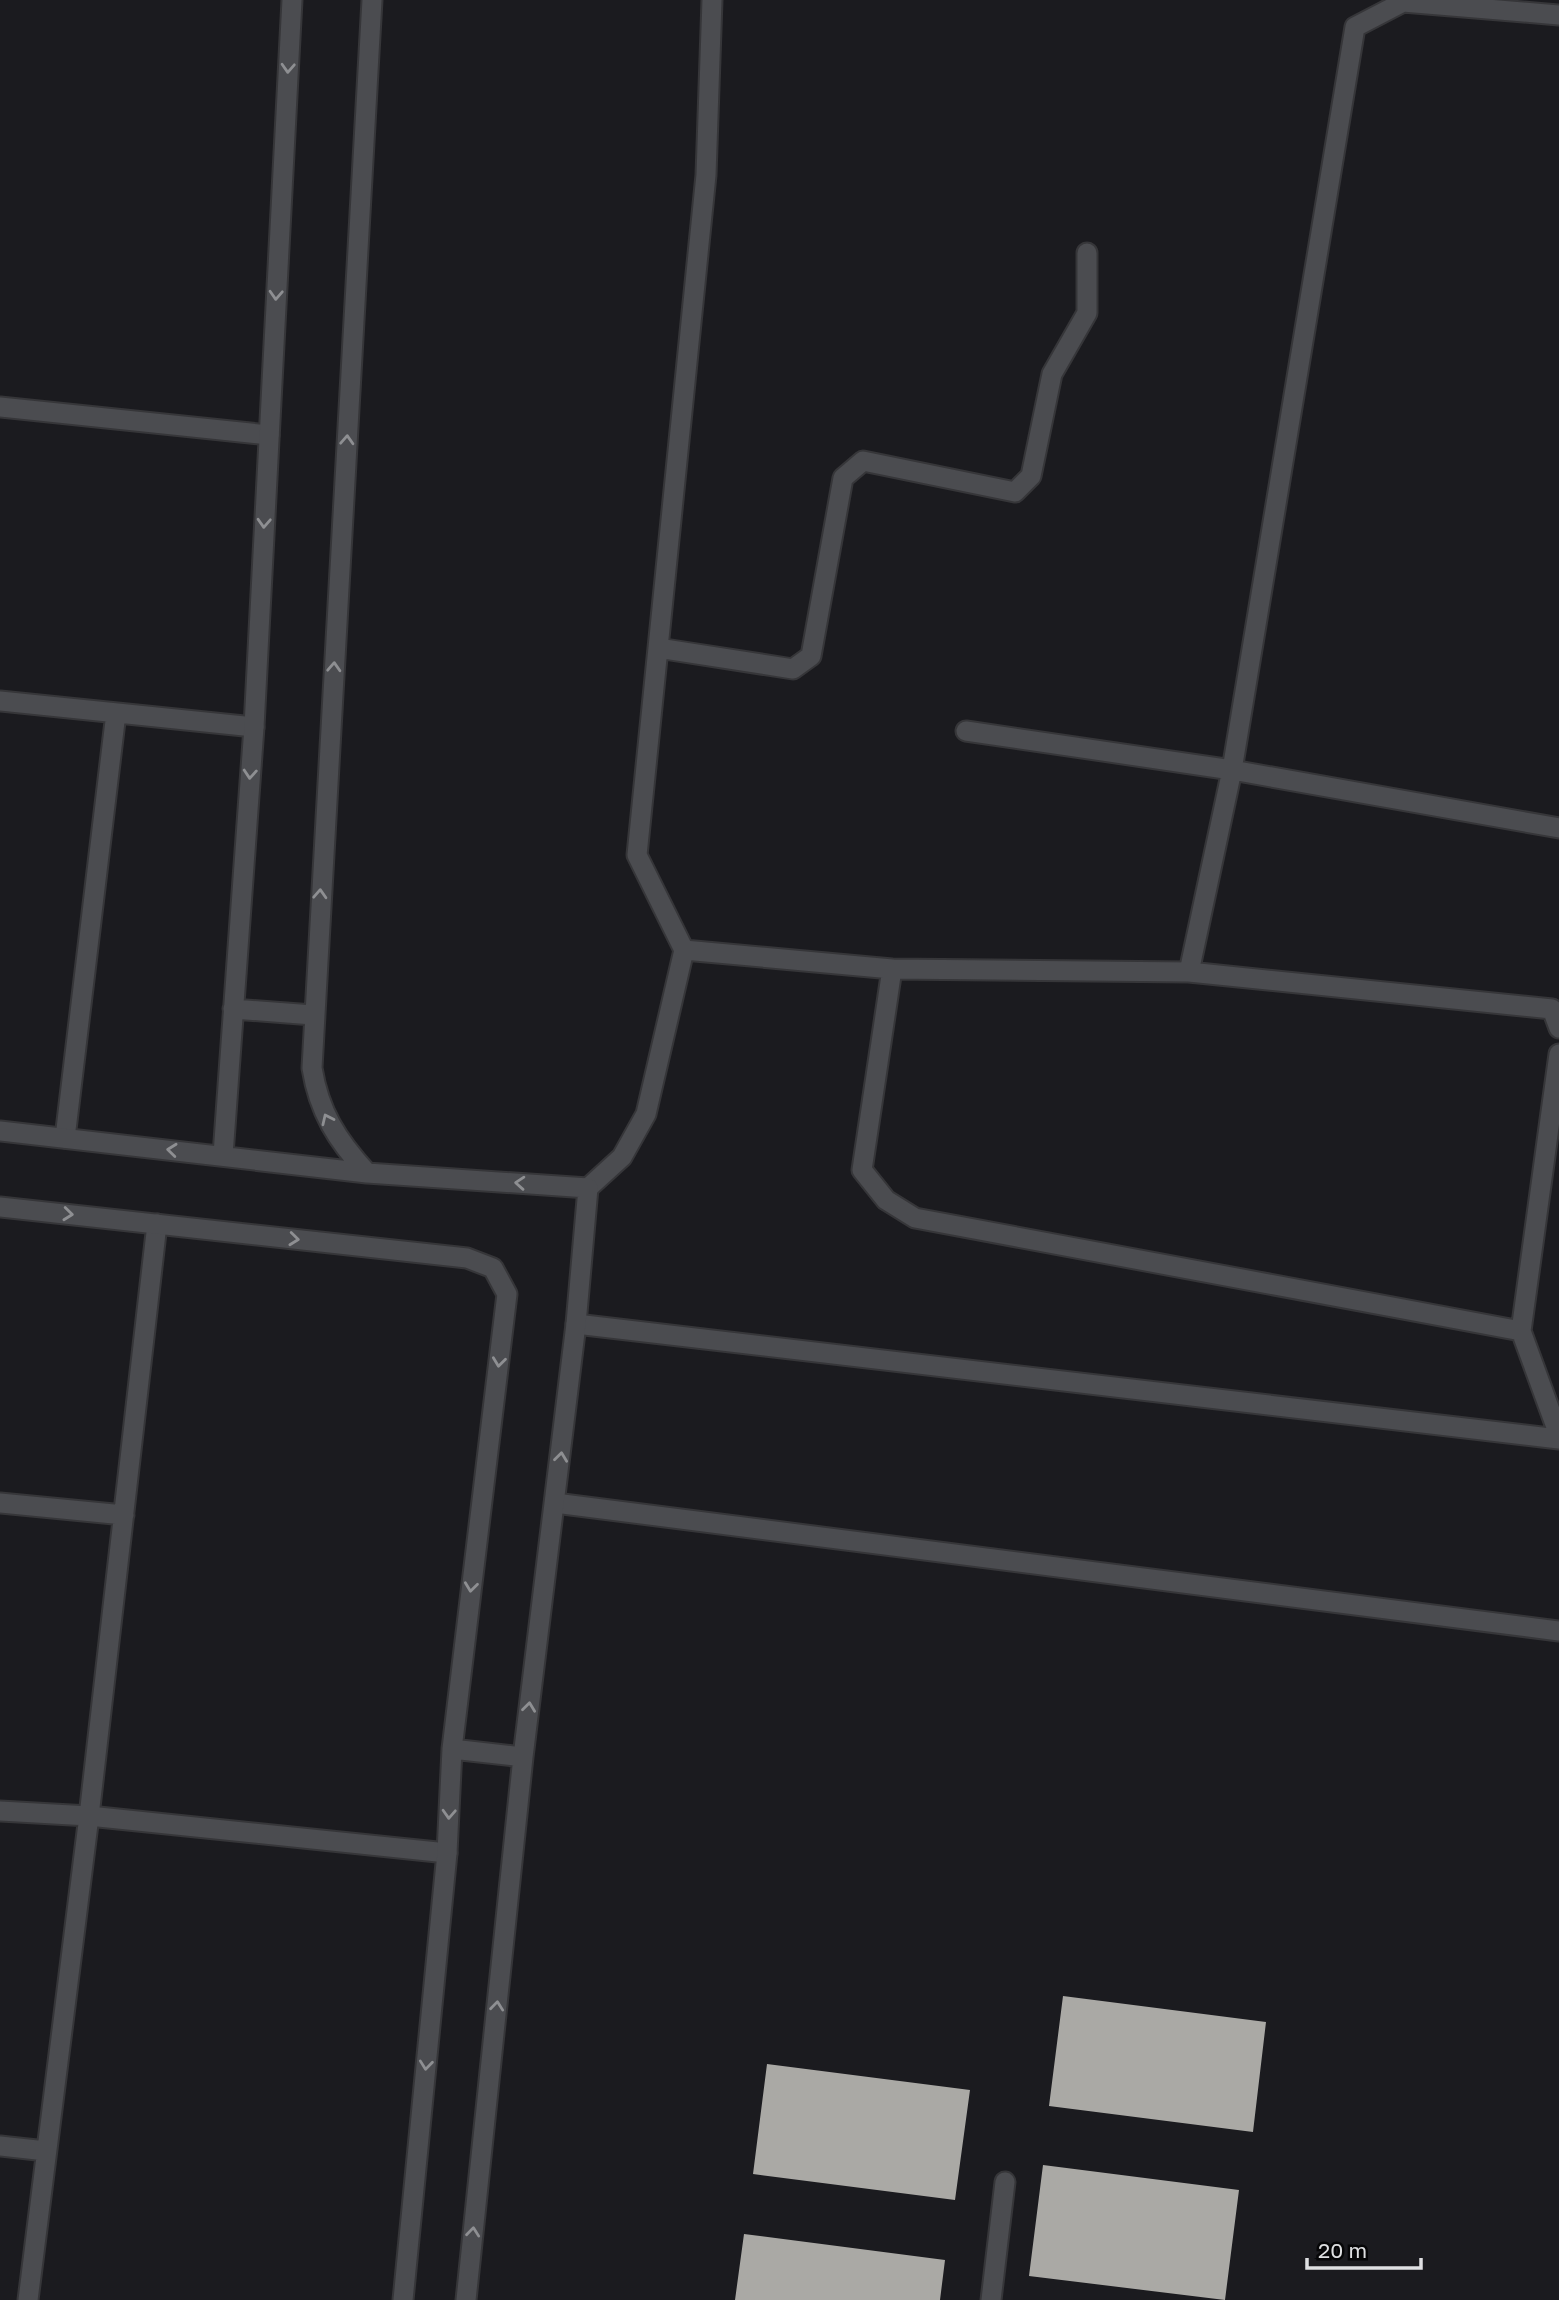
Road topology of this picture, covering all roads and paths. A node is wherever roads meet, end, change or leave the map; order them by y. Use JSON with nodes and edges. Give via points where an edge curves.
{"nodes":[{"id":1,"x":292,"y":0,"type":"edge"},
{"id":2,"x":372,"y":0,"type":"edge"},
{"id":3,"x":712,"y":0,"type":"edge"},
{"id":4,"x":1559,"y":15,"type":"edge"},
{"id":5,"x":1087,"y":253,"type":"dead end"},
{"id":6,"x":0,"y":407,"type":"edge"},
{"id":7,"x":269,"y":435,"type":"junction"},
{"id":8,"x":658,"y":648,"type":"junction"},
{"id":9,"x":0,"y":701,"type":"edge"},
{"id":10,"x":116,"y":713,"type":"junction"},
{"id":11,"x":254,"y":727,"type":"junction"},
{"id":12,"x":966,"y":731,"type":"dead end"},
{"id":13,"x":1232,"y":771,"type":"junction"},
{"id":14,"x":1559,"y":828,"type":"edge"},
{"id":15,"x":684,"y":950,"type":"junction"},
{"id":16,"x":892,"y":969,"type":"junction"},
{"id":17,"x":1189,"y":972,"type":"junction"},
{"id":18,"x":233,"y":1009,"type":"junction"},
{"id":19,"x":313,"y":1015,"type":"junction"},
{"id":20,"x":1559,"y":1028,"type":"edge"},
{"id":21,"x":1559,"y":1054,"type":"edge"},
{"id":22,"x":0,"y":1131,"type":"edge"},
{"id":23,"x":65,"y":1138,"type":"junction"},
{"id":24,"x":223,"y":1155,"type":"junction"},
{"id":25,"x":367,"y":1173,"type":"junction"},
{"id":26,"x":588,"y":1188,"type":"junction"},
{"id":27,"x":0,"y":1207,"type":"edge"},
{"id":28,"x":157,"y":1224,"type":"junction"},
{"id":29,"x":576,"y":1324,"type":"junction"},
{"id":30,"x":1521,"y":1331,"type":"junction"},
{"id":31,"x":1559,"y":1437,"type":"edge"},
{"id":32,"x":0,"y":1503,"type":"edge"},
{"id":33,"x":555,"y":1503,"type":"junction"},
{"id":34,"x":124,"y":1515,"type":"junction"},
{"id":35,"x":1559,"y":1631,"type":"edge"},
{"id":36,"x":452,"y":1749,"type":"junction"},
{"id":37,"x":523,"y":1757,"type":"junction"},
{"id":38,"x":0,"y":1811,"type":"edge"},
{"id":39,"x":89,"y":1816,"type":"junction"},
{"id":40,"x":447,"y":1853,"type":"junction"},
{"id":41,"x":0,"y":2146,"type":"edge"},
{"id":42,"x":46,"y":2151,"type":"junction"},
{"id":43,"x":1005,"y":2182,"type":"dead end"},
{"id":44,"x":28,"y":2300,"type":"edge"},
{"id":45,"x":403,"y":2300,"type":"edge"},
{"id":46,"x":466,"y":2300,"type":"edge"},
{"id":47,"x":991,"y":2300,"type":"edge"}],
"edges":[{"from":1,"to":7,"type":"street","one_way":true},
{"from":19,"to":2,"type":"street","one_way":true},
{"from":3,"to":8,"type":"street","via":[[706,175]]},
{"from":4,"to":13,"type":"street","via":[[1403,2],[1355,27]]},
{"from":5,"to":8,"type":"street","via":[[1087,313],[1052,374],[1031,476],[1015,492],[863,461],[843,478],[811,656],[793,669]]},
{"from":6,"to":7,"type":"street"},
{"from":7,"to":11,"type":"street","one_way":true},
{"from":8,"to":15,"type":"street","via":[[637,855]]},
{"from":9,"to":10,"type":"street"},
{"from":10,"to":11,"type":"street"},
{"from":10,"to":23,"type":"street"},
{"from":11,"to":18,"type":"street","one_way":true},
{"from":12,"to":13,"type":"street"},
{"from":13,"to":14,"type":"street"},
{"from":13,"to":17,"type":"street"},
{"from":15,"to":16,"type":"street"},
{"from":15,"to":26,"type":"street","via":[[646,1114],[622,1157]]},
{"from":16,"to":17,"type":"street"},
{"from":16,"to":30,"type":"street","via":[[862,1170],[886,1200],[915,1218]]},
{"from":17,"to":20,"type":"street","via":[[1552,1009]]},
{"from":18,"to":19,"type":"street"},
{"from":18,"to":24,"type":"street"},
{"from":25,"to":19,"type":"street","one_way":true,"via":[[340,1144],[316,1095]]},
{"from":21,"to":30,"type":"street"},
{"from":22,"to":23,"type":"street"},
{"from":24,"to":23,"type":"street","one_way":true},
{"from":24,"to":25,"type":"street"},
{"from":26,"to":25,"type":"street","one_way":true},
{"from":26,"to":29,"type":"street"},
{"from":27,"to":28,"type":"street","one_way":true},
{"from":28,"to":34,"type":"street"},
{"from":28,"to":36,"type":"street","one_way":true,"via":[[467,1258],[493,1268],[507,1294]]},
{"from":29,"to":31,"type":"street"},
{"from":33,"to":29,"type":"street","one_way":true},
{"from":30,"to":31,"type":"street"},
{"from":32,"to":34,"type":"street"},
{"from":33,"to":35,"type":"street"},
{"from":37,"to":33,"type":"street","one_way":true},
{"from":34,"to":39,"type":"street"},
{"from":36,"to":37,"type":"street"},
{"from":36,"to":40,"type":"street","one_way":true},
{"from":46,"to":37,"type":"street","one_way":true},
{"from":38,"to":39,"type":"street"},
{"from":39,"to":40,"type":"street"},
{"from":39,"to":42,"type":"street"},
{"from":40,"to":45,"type":"street","one_way":true},
{"from":41,"to":42,"type":"street"},
{"from":42,"to":44,"type":"street"},
{"from":43,"to":47,"type":"street"}]}
